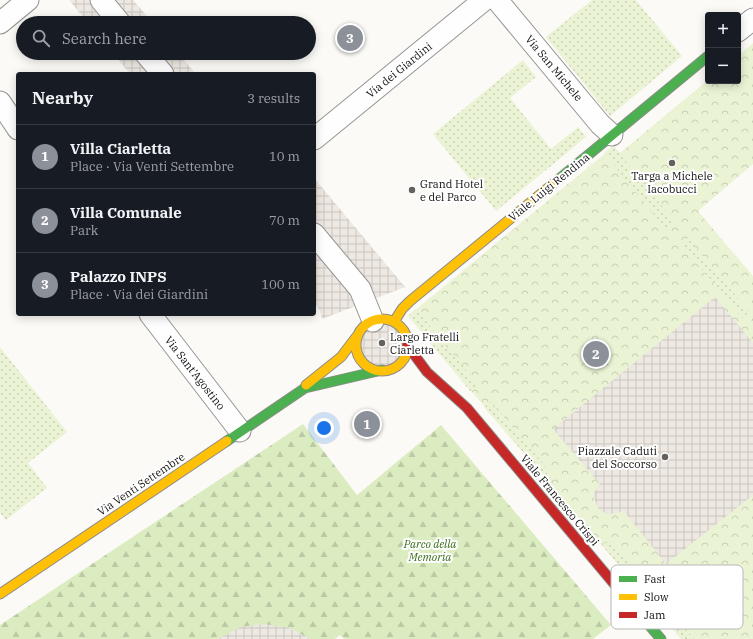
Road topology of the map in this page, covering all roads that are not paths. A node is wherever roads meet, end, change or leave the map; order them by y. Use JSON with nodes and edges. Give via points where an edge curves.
{"nodes":[{"id":1,"x":28,"y":0,"type":"edge"},
{"id":2,"x":101,"y":0,"type":"edge"},
{"id":3,"x":484,"y":0,"type":"edge"},
{"id":4,"x":497,"y":0,"type":"edge"},
{"id":5,"x":114,"y":16,"type":"edge"},
{"id":6,"x":753,"y":19,"type":"edge"},
{"id":7,"x":0,"y":23,"type":"edge"},
{"id":8,"x":741,"y":29,"type":"edge"},
{"id":9,"x":705,"y":58,"type":"edge"},
{"id":10,"x":151,"y":60,"type":"edge"},
{"id":11,"x":161,"y":72,"type":"edge"},
{"id":12,"x":0,"y":102,"type":"edge"},
{"id":13,"x":16,"y":126,"type":"edge"},
{"id":14,"x":612,"y":135,"type":"junction"},
{"id":15,"x":316,"y":137,"type":"edge"},
{"id":16,"x":316,"y":236,"type":"edge"},
{"id":17,"x":152,"y":316,"type":"edge"},
{"id":18,"x":373,"y":321,"type":"junction"},
{"id":19,"x":394,"y":322,"type":"junction"},
{"id":20,"x":357,"y":336,"type":"junction"},
{"id":21,"x":407,"y":345,"type":"junction"},
{"id":22,"x":385,"y":370,"type":"junction"},
{"id":23,"x":437,"y":381,"type":"junction"},
{"id":24,"x":294,"y":395,"type":"junction"},
{"id":25,"x":240,"y":432,"type":"junction"},
{"id":26,"x":611,"y":579,"type":"edge"},
{"id":27,"x":0,"y":594,"type":"edge"},
{"id":28,"x":653,"y":629,"type":"edge"},
{"id":29,"x":661,"y":639,"type":"edge"}],
"edges":[{"from":1,"to":7,"type":"street"},
{"from":2,"to":5,"type":"street"},
{"from":3,"to":15,"type":"street","name":"Via dei Giardini"},
{"from":4,"to":14,"type":"street","name":"Via San Michele","via":[[600,124]]},
{"from":6,"to":8,"type":"street"},
{"from":9,"to":14,"type":"main road","name":"Viale Luigi Rendina"},
{"from":10,"to":11,"type":"street"},
{"from":12,"to":13,"type":"street"},
{"from":14,"to":19,"type":"main road","name":"Viale Luigi Rendina","via":[[410,301]]},
{"from":16,"to":18,"type":"street","via":[[360,289]]},
{"from":17,"to":25,"type":"street","name":"Via Sant'Agostino"},
{"from":18,"to":19,"type":"main road","via":[[386,319]]},
{"from":18,"to":20,"type":"main road","via":[[365,325]]},
{"from":19,"to":21,"type":"main road","via":[[404,332]]},
{"from":20,"to":22,"type":"main road","via":[[356,349],[359,358],[368,367]]},
{"from":20,"to":24,"type":"main road","name":"Via Venti Settembre","via":[[339,358]]},
{"from":21,"to":22,"type":"main road","via":[[402,360],[396,366]]},
{"from":21,"to":23,"type":"main road","name":"Viale Francesco Crispi"},
{"from":22,"to":23,"type":"main road","name":"Viale Francesco Crispi","via":[[412,370]]},
{"from":22,"to":24,"type":"main road","name":"Via Venti Settembre","via":[[311,386]]},
{"from":23,"to":26,"type":"main road","name":"Viale Francesco Crispi","via":[[467,408]]},
{"from":24,"to":25,"type":"main road","name":"Via Venti Settembre"},
{"from":25,"to":27,"type":"main road","name":"Via Venti Settembre"},
{"from":28,"to":29,"type":"main road","name":"Viale Francesco Crispi"}]}
